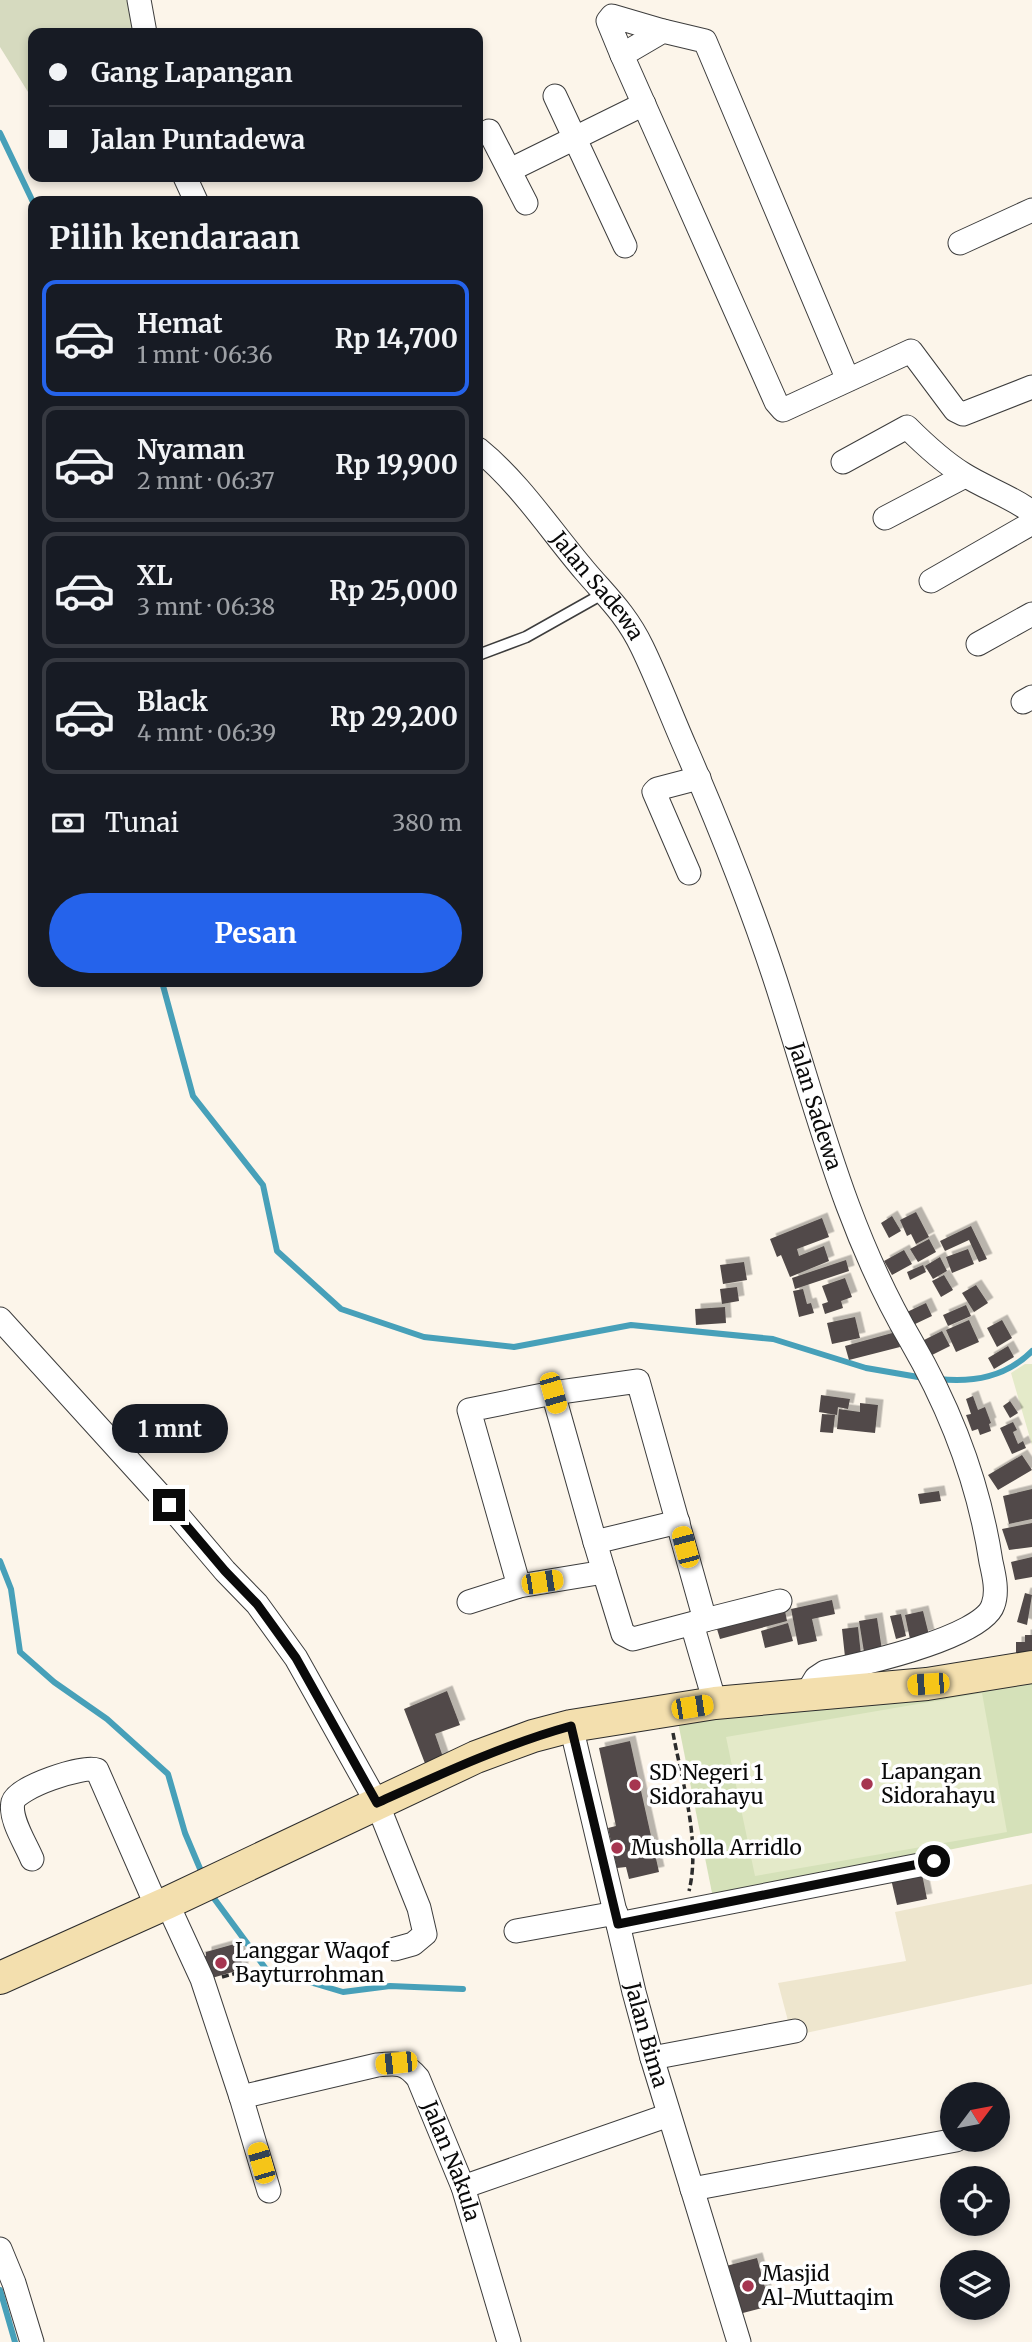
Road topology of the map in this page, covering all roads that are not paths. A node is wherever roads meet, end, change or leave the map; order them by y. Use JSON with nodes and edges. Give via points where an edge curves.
{"nodes":[{"id":1,"x":139,"y":0,"type":"edge"},
{"id":2,"x":144,"y":28,"type":"edge"},
{"id":3,"x":663,"y":31,"type":"junction"},
{"id":4,"x":622,"y":55,"type":"junction"},
{"id":5,"x":555,"y":96,"type":"dead end"},
{"id":6,"x":644,"y":104,"type":"junction"},
{"id":7,"x":489,"y":131,"type":"dead end"},
{"id":8,"x":576,"y":137,"type":"junction"},
{"id":9,"x":510,"y":170,"type":"junction"},
{"id":10,"x":526,"y":203,"type":"dead end"},
{"id":11,"x":1032,"y":211,"type":"edge"},
{"id":12,"x":960,"y":243,"type":"dead end"},
{"id":13,"x":625,"y":246,"type":"dead end"},
{"id":14,"x":848,"y":380,"type":"junction"},
{"id":15,"x":1032,"y":387,"type":"edge"},
{"id":16,"x":483,"y":454,"type":"edge"},
{"id":17,"x":843,"y":462,"type":"dead end"},
{"id":18,"x":965,"y":476,"type":"junction"},
{"id":19,"x":1032,"y":512,"type":"edge"},
{"id":20,"x":886,"y":518,"type":"dead end"},
{"id":21,"x":1032,"y":523,"type":"edge"},
{"id":22,"x":930,"y":581,"type":"dead end"},
{"id":23,"x":606,"y":592,"type":"junction"},
{"id":24,"x":1032,"y":614,"type":"edge"},
{"id":25,"x":978,"y":644,"type":"dead end"},
{"id":26,"x":483,"y":653,"type":"edge"},
{"id":27,"x":699,"y":778,"type":"junction"},
{"id":28,"x":688,"y":873,"type":"dead end"},
{"id":29,"x":0,"y":1319,"type":"edge"},
{"id":30,"x":553,"y":1393,"type":"junction"},
{"id":31,"x":678,"y":1522,"type":"junction"},
{"id":32,"x":595,"y":1542,"type":"junction"},
{"id":33,"x":604,"y":1572,"type":"junction"},
{"id":34,"x":519,"y":1586,"type":"junction"},
{"id":35,"x":780,"y":1601,"type":"dead end"},
{"id":36,"x":469,"y":1602,"type":"dead end"},
{"id":37,"x":699,"y":1622,"type":"junction"},
{"id":38,"x":1032,"y":1667,"type":"edge"},
{"id":39,"x":807,"y":1693,"type":"junction"},
{"id":40,"x":715,"y":1703,"type":"junction"},
{"id":41,"x":571,"y":1726,"type":"junction"},
{"id":42,"x":377,"y":1803,"type":"junction"},
{"id":43,"x":32,"y":1859,"type":"dead end"},
{"id":44,"x":934,"y":1861,"type":"dead end"},
{"id":45,"x":162,"y":1905,"type":"junction"},
{"id":46,"x":617,"y":1918,"type":"junction"},
{"id":47,"x":516,"y":1931,"type":"dead end"},
{"id":48,"x":395,"y":1949,"type":"dead end"},
{"id":49,"x":0,"y":1978,"type":"edge"},
{"id":50,"x":794,"y":2031,"type":"dead end"},
{"id":51,"x":652,"y":2058,"type":"junction"},
{"id":52,"x":241,"y":2097,"type":"junction"},
{"id":53,"x":669,"y":2115,"type":"junction"},
{"id":54,"x":940,"y":2143,"type":"edge"},
{"id":55,"x":463,"y":2188,"type":"junction"},
{"id":56,"x":692,"y":2189,"type":"junction"},
{"id":57,"x":269,"y":2191,"type":"dead end"},
{"id":58,"x":0,"y":2249,"type":"edge"},
{"id":59,"x":32,"y":2342,"type":"edge"},
{"id":60,"x":509,"y":2342,"type":"edge"},
{"id":61,"x":739,"y":2342,"type":"edge"}],
"edges":[{"from":1,"to":2,"type":"street"},
{"from":3,"to":4,"type":"street"},
{"from":3,"to":4,"type":"street","via":[[612,16],[608,21]]},
{"from":3,"to":14,"type":"street","via":[[705,41]]},
{"from":4,"to":6,"type":"street"},
{"from":5,"to":8,"type":"street"},
{"from":6,"to":8,"type":"street"},
{"from":6,"to":14,"type":"street","via":[[776,402],[783,410]]},
{"from":7,"to":9,"type":"street"},
{"from":8,"to":9,"type":"street"},
{"from":8,"to":13,"type":"street"},
{"from":9,"to":10,"type":"street"},
{"from":11,"to":12,"type":"street"},
{"from":14,"to":15,"type":"street","via":[[911,351],[955,410],[963,414]]},
{"from":16,"to":23,"type":"street","name":"Jalan Sadewa"},
{"from":17,"to":18,"type":"street","via":[[908,427]]},
{"from":18,"to":19,"type":"street"},
{"from":18,"to":20,"type":"street"},
{"from":21,"to":22,"type":"street"},
{"from":23,"to":26,"type":"lane","via":[[526,637]]},
{"from":23,"to":27,"type":"street","name":"Jalan Sadewa","via":[[642,648]]},
{"from":24,"to":25,"type":"street"},
{"from":27,"to":28,"type":"street","via":[[654,792]]},
{"from":27,"to":39,"type":"street","name":"Jalan Sadewa","via":[[783,1001],[850,1217],[877,1278],[939,1392],[976,1489],[995,1586],[989,1613],[947,1638],[825,1672]]},
{"from":29,"to":42,"type":"street","via":[[272,1623]]},
{"from":30,"to":31,"type":"street","via":[[638,1381]]},
{"from":30,"to":32,"type":"street"},
{"from":30,"to":34,"type":"street","via":[[469,1410]]},
{"from":31,"to":32,"type":"street"},
{"from":31,"to":37,"type":"street"},
{"from":32,"to":33,"type":"street"},
{"from":33,"to":34,"type":"street"},
{"from":33,"to":37,"type":"street","via":[[624,1634],[633,1639]]},
{"from":34,"to":36,"type":"street"},
{"from":35,"to":37,"type":"street"},
{"from":37,"to":40,"type":"street"},
{"from":38,"to":39,"type":"main road","via":[[928,1684]]},
{"from":39,"to":40,"type":"main road"},
{"from":40,"to":41,"type":"main road"},
{"from":41,"to":42,"type":"main road","via":[[476,1757]]},
{"from":41,"to":46,"type":"street","name":"Jalan Bima"},
{"from":42,"to":45,"type":"main road"},
{"from":42,"to":48,"type":"street","via":[[425,1927],[421,1939]]},
{"from":43,"to":45,"type":"street","via":[[15,1819],[13,1803],[18,1795],[82,1769],[97,1770]]},
{"from":44,"to":46,"type":"street","via":[[682,1911]]},
{"from":45,"to":49,"type":"main road"},
{"from":45,"to":52,"type":"street","via":[[202,1979]]},
{"from":46,"to":47,"type":"street"},
{"from":46,"to":51,"type":"street","name":"Jalan Bima"},
{"from":50,"to":51,"type":"street"},
{"from":51,"to":53,"type":"street","name":"Jalan Bima"},
{"from":52,"to":55,"type":"street","name":"Jalan Nakula","via":[[377,2065],[396,2063],[410,2068]]},
{"from":52,"to":57,"type":"street"},
{"from":53,"to":55,"type":"street"},
{"from":53,"to":56,"type":"street","name":"Jalan Bima"},
{"from":54,"to":56,"type":"street"},
{"from":55,"to":60,"type":"street","name":"Jalan Nakula"},
{"from":56,"to":61,"type":"street","name":"Jalan Bima"},
{"from":58,"to":59,"type":"street"}]}
